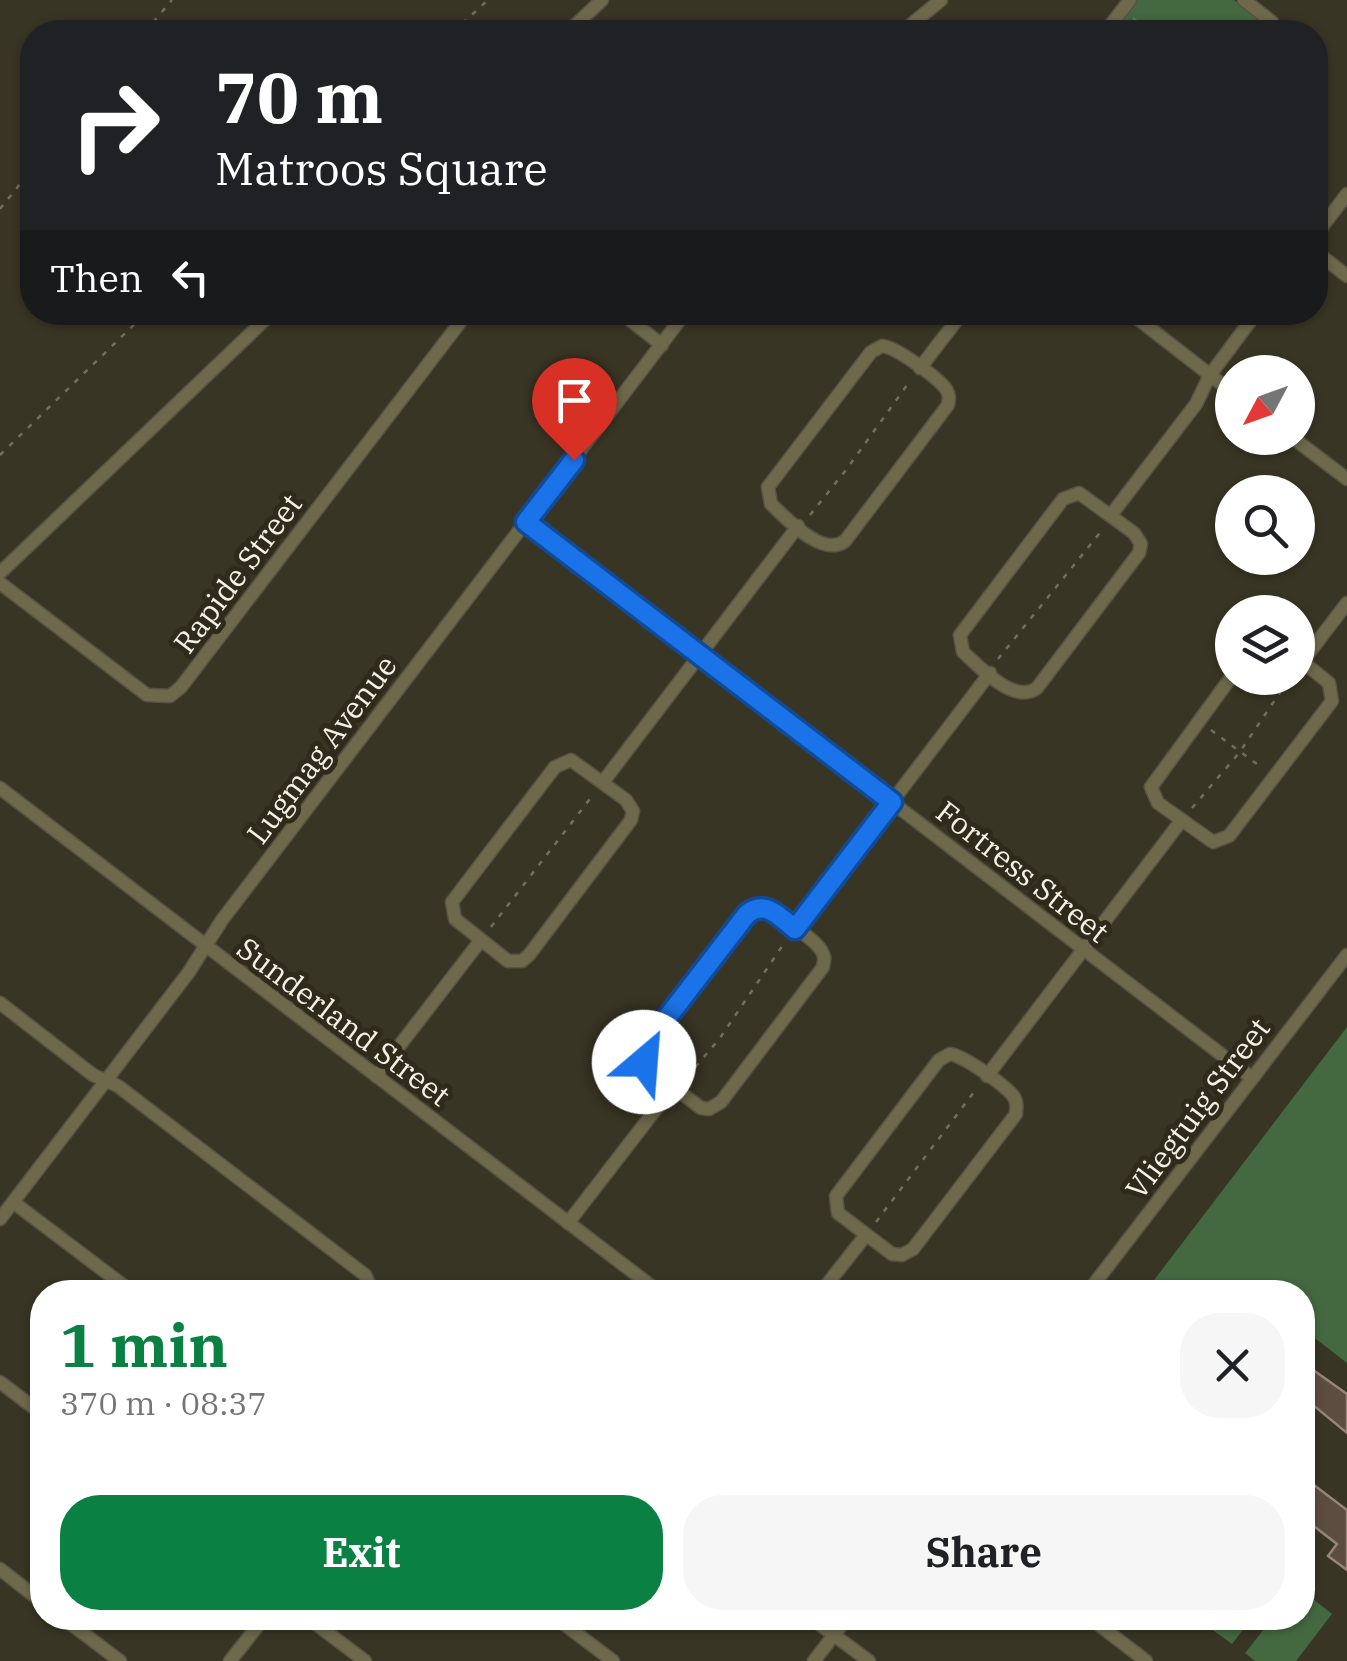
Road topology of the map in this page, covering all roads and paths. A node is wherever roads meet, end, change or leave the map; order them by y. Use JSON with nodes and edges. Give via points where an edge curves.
{"nodes":[{"id":1,"x":172,"y":0,"type":"edge"},
{"id":2,"x":488,"y":0,"type":"edge"},
{"id":3,"x":602,"y":0,"type":"edge"},
{"id":4,"x":941,"y":0,"type":"edge"},
{"id":5,"x":1244,"y":0,"type":"edge"},
{"id":6,"x":155,"y":20,"type":"edge"},
{"id":7,"x":466,"y":20,"type":"edge"},
{"id":8,"x":581,"y":20,"type":"edge"},
{"id":9,"x":917,"y":20,"type":"edge"},
{"id":10,"x":1269,"y":20,"type":"edge"},
{"id":11,"x":20,"y":185,"type":"edge"},
{"id":12,"x":1347,"y":194,"type":"edge"},
{"id":13,"x":0,"y":209,"type":"edge"},
{"id":14,"x":1328,"y":219,"type":"edge"},
{"id":15,"x":135,"y":325,"type":"edge"},
{"id":16,"x":259,"y":325,"type":"edge"},
{"id":17,"x":458,"y":325,"type":"edge"},
{"id":18,"x":637,"y":325,"type":"edge"},
{"id":19,"x":677,"y":325,"type":"edge"},
{"id":20,"x":953,"y":325,"type":"edge"},
{"id":21,"x":1146,"y":325,"type":"edge"},
{"id":22,"x":1247,"y":325,"type":"edge"},
{"id":23,"x":662,"y":345,"type":"junction"},
{"id":24,"x":920,"y":368,"type":"junction"},
{"id":25,"x":1210,"y":375,"type":"junction"},
{"id":26,"x":1215,"y":379,"type":"edge"},
{"id":27,"x":0,"y":455,"type":"edge"},
{"id":28,"x":1315,"y":455,"type":"edge"},
{"id":29,"x":1347,"y":479,"type":"edge"},
{"id":30,"x":1111,"y":515,"type":"junction"},
{"id":31,"x":526,"y":522,"type":"junction"},
{"id":32,"x":798,"y":526,"type":"junction"},
{"id":33,"x":0,"y":572,"type":"edge"},
{"id":34,"x":0,"y":583,"type":"edge"},
{"id":35,"x":1347,"y":604,"type":"edge"},
{"id":36,"x":1315,"y":642,"type":"edge"},
{"id":37,"x":700,"y":654,"type":"junction"},
{"id":38,"x":1315,"y":672,"type":"edge"},
{"id":39,"x":990,"y":673,"type":"junction"},
{"id":40,"x":1218,"y":695,"type":"edge"},
{"id":41,"x":1279,"y":695,"type":"edge"},
{"id":42,"x":1199,"y":720,"type":"junction"},
{"id":43,"x":1240,"y":753,"type":"junction"},
{"id":44,"x":1275,"y":776,"type":"junction"},
{"id":45,"x":602,"y":782,"type":"junction"},
{"id":46,"x":0,"y":788,"type":"edge"},
{"id":47,"x":892,"y":802,"type":"junction"},
{"id":48,"x":1181,"y":820,"type":"junction"},
{"id":49,"x":795,"y":929,"type":"junction"},
{"id":50,"x":481,"y":940,"type":"junction"},
{"id":51,"x":205,"y":946,"type":"junction"},
{"id":52,"x":1083,"y":949,"type":"junction"},
{"id":53,"x":1347,"y":955,"type":"edge"},
{"id":54,"x":0,"y":1004,"type":"edge"},
{"id":55,"x":376,"y":1076,"type":"junction"},
{"id":56,"x":987,"y":1076,"type":"junction"},
{"id":57,"x":1252,"y":1078,"type":"junction"},
{"id":58,"x":106,"y":1081,"type":"junction"},
{"id":59,"x":673,"y":1087,"type":"junction"},
{"id":60,"x":13,"y":1202,"type":"junction"},
{"id":61,"x":0,"y":1219,"type":"edge"},
{"id":62,"x":568,"y":1223,"type":"junction"},
{"id":63,"x":866,"y":1235,"type":"junction"},
{"id":64,"x":116,"y":1280,"type":"edge"},
{"id":65,"x":367,"y":1280,"type":"edge"},
{"id":66,"x":643,"y":1280,"type":"edge"},
{"id":67,"x":830,"y":1280,"type":"edge"},
{"id":68,"x":1097,"y":1280,"type":"edge"},
{"id":69,"x":0,"y":1382,"type":"edge"},
{"id":70,"x":30,"y":1405,"type":"edge"},
{"id":71,"x":0,"y":1569,"type":"edge"},
{"id":72,"x":30,"y":1593,"type":"edge"},
{"id":73,"x":79,"y":1630,"type":"edge"},
{"id":74,"x":255,"y":1630,"type":"edge"},
{"id":75,"x":324,"y":1630,"type":"edge"},
{"id":76,"x":572,"y":1630,"type":"edge"},
{"id":77,"x":828,"y":1630,"type":"edge"},
{"id":78,"x":838,"y":1630,"type":"edge"},
{"id":79,"x":1106,"y":1630,"type":"edge"},
{"id":80,"x":834,"y":1635,"type":"junction"},
{"id":81,"x":120,"y":1661,"type":"edge"},
{"id":82,"x":230,"y":1661,"type":"edge"},
{"id":83,"x":365,"y":1661,"type":"edge"},
{"id":84,"x":614,"y":1661,"type":"edge"},
{"id":85,"x":814,"y":1661,"type":"edge"},
{"id":86,"x":868,"y":1661,"type":"edge"},
{"id":87,"x":1146,"y":1661,"type":"edge"}],
"edges":[{"from":1,"to":6,"type":"path"},
{"from":2,"to":7,"type":"path"},
{"from":3,"to":8,"type":"street"},
{"from":4,"to":9,"type":"street"},
{"from":5,"to":10,"type":"street"},
{"from":11,"to":13,"type":"path"},
{"from":12,"to":14,"type":"street"},
{"from":15,"to":27,"type":"path"},
{"from":16,"to":33,"type":"street"},
{"from":17,"to":34,"type":"street","name":"Rapide Street","via":[[170,696],[147,696]]},
{"from":18,"to":23,"type":"street"},
{"from":19,"to":23,"type":"street","name":"Lugmag Avenue"},
{"from":20,"to":24,"type":"street"},
{"from":21,"to":25,"type":"street"},
{"from":22,"to":25,"type":"street"},
{"from":23,"to":31,"type":"street","name":"Lugmag Avenue"},
{"from":24,"to":32,"type":"path"},
{"from":24,"to":32,"type":"street","via":[[945,388],[948,406],[845,540],[825,546]]},
{"from":24,"to":32,"type":"street","via":[[891,347],[871,352],[768,487],[771,504]]},
{"from":25,"to":26,"type":"street"},
{"from":25,"to":30,"type":"street","via":[[1196,404]]},
{"from":28,"to":29,"type":"street"},
{"from":30,"to":39,"type":"path"},
{"from":30,"to":39,"type":"street","via":[[1137,536],[1140,553],[1048,674],[1026,694]]},
{"from":30,"to":39,"type":"street","via":[[1083,494],[1063,500],[960,635],[962,652]]},
{"from":31,"to":37,"type":"street","name":"Fortress Street"},
{"from":31,"to":51,"type":"street","name":"Lugmag Avenue"},
{"from":32,"to":37,"type":"street"},
{"from":35,"to":36,"type":"street"},
{"from":37,"to":45,"type":"street"},
{"from":37,"to":47,"type":"street","name":"Fortress Street"},
{"from":38,"to":44,"type":"street","via":[[1333,696]]},
{"from":39,"to":47,"type":"street"},
{"from":40,"to":42,"type":"street"},
{"from":41,"to":43,"type":"path"},
{"from":42,"to":43,"type":"path"},
{"from":42,"to":48,"type":"street","via":[[1152,786],[1154,799]]},
{"from":43,"to":44,"type":"path"},
{"from":43,"to":48,"type":"path"},
{"from":44,"to":48,"type":"street","via":[[1222,841],[1209,841]]},
{"from":45,"to":50,"type":"path"},
{"from":45,"to":50,"type":"street","via":[[575,762],[554,767],[452,902],[454,919]]},
{"from":45,"to":50,"type":"street","via":[[629,803],[632,820],[529,955],[508,961]]},
{"from":46,"to":51,"type":"street","name":"Sunderland Street"},
{"from":47,"to":49,"type":"street"},
{"from":47,"to":52,"type":"street","name":"Fortress Street"},
{"from":48,"to":52,"type":"street"},
{"from":49,"to":59,"type":"path","via":[[720,1038]]},
{"from":49,"to":59,"type":"street","via":[[821,950],[824,967],[721,1102],[700,1108]]},
{"from":49,"to":59,"type":"street","via":[[758,907],[724,943],[644,1049],[646,1066]]},
{"from":50,"to":55,"type":"street"},
{"from":51,"to":55,"type":"street","name":"Sunderland Street"},
{"from":51,"to":58,"type":"street","name":"Lugmag Avenue"},
{"from":52,"to":56,"type":"street"},
{"from":52,"to":57,"type":"street","name":"Fortress Street"},
{"from":53,"to":57,"type":"street","name":"Vliegtuig Street"},
{"from":54,"to":58,"type":"street"},
{"from":55,"to":62,"type":"street","name":"Sunderland Street"},
{"from":56,"to":63,"type":"path"},
{"from":56,"to":63,"type":"street","via":[[1010,1094],[1016,1114],[910,1252],[892,1254]]},
{"from":56,"to":63,"type":"street","via":[[959,1055],[942,1057],[838,1192],[838,1213]]},
{"from":57,"to":68,"type":"street","name":"Vliegtuig Street"},
{"from":58,"to":60,"type":"street","name":"Lugmag Avenue"},
{"from":58,"to":65,"type":"street"},
{"from":59,"to":62,"type":"street"},
{"from":60,"to":61,"type":"street","name":"Lugmag Avenue"},
{"from":60,"to":64,"type":"street"},
{"from":62,"to":66,"type":"street","name":"Sunderland Street"},
{"from":63,"to":67,"type":"street"},
{"from":69,"to":70,"type":"street"},
{"from":71,"to":72,"type":"street"},
{"from":73,"to":81,"type":"street"},
{"from":74,"to":82,"type":"street"},
{"from":75,"to":83,"type":"street"},
{"from":76,"to":84,"type":"street"},
{"from":77,"to":80,"type":"street"},
{"from":78,"to":80,"type":"street"},
{"from":79,"to":87,"type":"street"},
{"from":80,"to":85,"type":"street"},
{"from":80,"to":86,"type":"street"}]}
